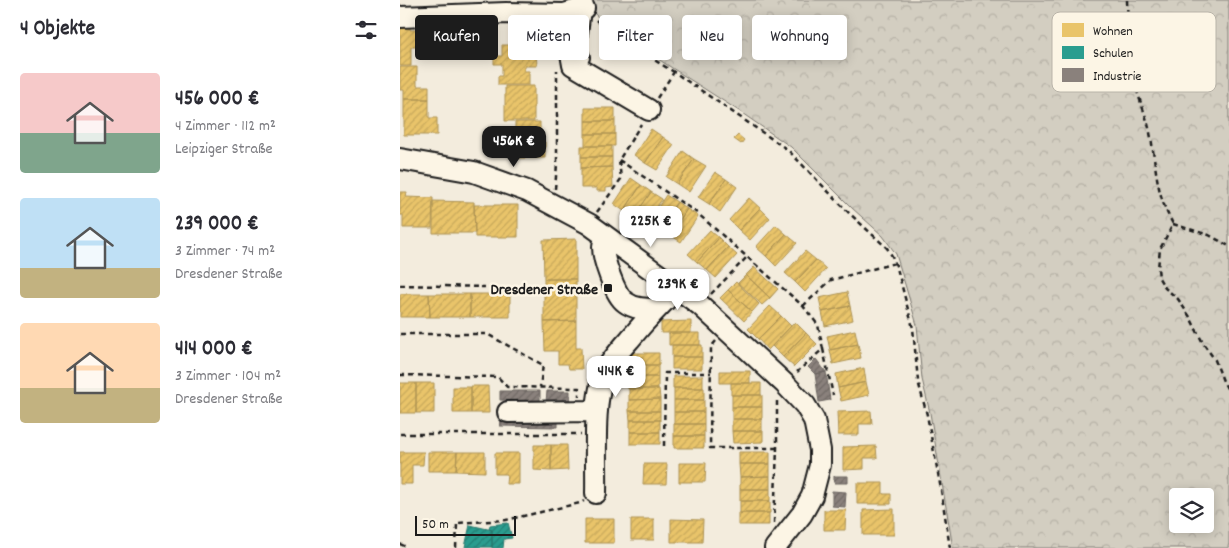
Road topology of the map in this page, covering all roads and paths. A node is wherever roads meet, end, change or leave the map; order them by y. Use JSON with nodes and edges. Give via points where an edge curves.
{"nodes":[{"id":1,"x":582,"y":9,"type":"junction"},
{"id":2,"x":581,"y":15,"type":"edge"},
{"id":3,"x":400,"y":17,"type":"edge"},
{"id":4,"x":558,"y":65,"type":"dead end"},
{"id":5,"x":674,"y":72,"type":"junction"},
{"id":6,"x":1138,"y":92,"type":"edge"},
{"id":7,"x":649,"y":110,"type":"junction"},
{"id":8,"x":400,"y":160,"type":"edge"},
{"id":9,"x":546,"y":201,"type":"junction"},
{"id":10,"x":589,"y":224,"type":"junction"},
{"id":11,"x":1173,"y":224,"type":"junction"},
{"id":12,"x":605,"y":236,"type":"junction"},
{"id":13,"x":1229,"y":246,"type":"edge"},
{"id":14,"x":748,"y":256,"type":"dead end"},
{"id":15,"x":895,"y":263,"type":"junction"},
{"id":16,"x":400,"y":285,"type":"edge"},
{"id":17,"x":485,"y":287,"type":"dead end"},
{"id":18,"x":677,"y":288,"type":"junction"},
{"id":19,"x":700,"y":305,"type":"junction"},
{"id":20,"x":803,"y":306,"type":"dead end"},
{"id":21,"x":656,"y":309,"type":"junction"},
{"id":22,"x":720,"y":323,"type":"junction"},
{"id":23,"x":400,"y":334,"type":"edge"},
{"id":24,"x":823,"y":349,"type":"dead end"},
{"id":25,"x":711,"y":373,"type":"junction"},
{"id":26,"x":540,"y":388,"type":"dead end"},
{"id":27,"x":1229,"y":392,"type":"edge"},
{"id":28,"x":833,"y":395,"type":"dead end"},
{"id":29,"x":597,"y":411,"type":"junction"},
{"id":30,"x":508,"y":412,"type":"dead end"},
{"id":31,"x":400,"y":434,"type":"edge"},
{"id":32,"x":597,"y":434,"type":"junction"},
{"id":33,"x":664,"y":446,"type":"dead end"},
{"id":34,"x":778,"y":448,"type":"dead end"},
{"id":35,"x":596,"y":493,"type":"joint"},
{"id":36,"x":400,"y":544,"type":"edge"},
{"id":37,"x":408,"y":548,"type":"edge"},
{"id":38,"x":456,"y":548,"type":"edge"},
{"id":39,"x":776,"y":548,"type":"edge"},
{"id":40,"x":950,"y":548,"type":"edge"}],
"edges":[{"from":1,"to":2,"type":"street"},
{"from":1,"to":3,"type":"street","via":[[564,14]]},
{"from":1,"to":5,"type":"path","via":[[610,33]]},
{"from":1,"to":7,"type":"street","via":[[572,21],[570,48],[573,66]]},
{"from":4,"to":9,"type":"path","via":[[556,187]]},
{"from":5,"to":7,"type":"path"},
{"from":5,"to":15,"type":"path","via":[[788,150],[880,240]]},
{"from":6,"to":11,"type":"path","via":[[1149,128],[1164,209]]},
{"from":7,"to":10,"type":"path","via":[[619,160],[621,179]]},
{"from":8,"to":9,"type":"street","via":[[474,172]]},
{"from":9,"to":10,"type":"street"},
{"from":10,"to":12,"type":"street"},
{"from":11,"to":13,"type":"path","via":[[1209,235]]},
{"from":11,"to":27,"type":"path","via":[[1160,249],[1159,278],[1190,317]]},
{"from":12,"to":18,"type":"street"},
{"from":12,"to":21,"type":"street","via":[[603,248],[608,271],[625,302],[642,309]]},
{"from":14,"to":19,"type":"path"},
{"from":15,"to":20,"type":"path","via":[[831,280]]},
{"from":15,"to":40,"type":"path","via":[[912,328],[918,381]]},
{"from":16,"to":17,"type":"path"},
{"from":18,"to":19,"type":"street"},
{"from":18,"to":21,"type":"street"},
{"from":19,"to":22,"type":"street"},
{"from":21,"to":29,"type":"street","via":[[605,372]]},
{"from":22,"to":25,"type":"path","via":[[721,336],[711,347]]},
{"from":22,"to":39,"type":"street","via":[[785,384],[814,420],[820,465],[812,496]]},
{"from":23,"to":26,"type":"path","via":[[487,334],[543,365]]},
{"from":24,"to":28,"type":"path"},
{"from":25,"to":33,"type":"path","via":[[665,373]]},
{"from":25,"to":34,"type":"path","via":[[710,448]]},
{"from":29,"to":30,"type":"street"},
{"from":29,"to":32,"type":"street"},
{"from":31,"to":32,"type":"path"},
{"from":32,"to":35,"type":"street"},
{"from":35,"to":38,"type":"path","via":[[580,503],[506,520],[457,523]]},
{"from":36,"to":37,"type":"path"}]}
